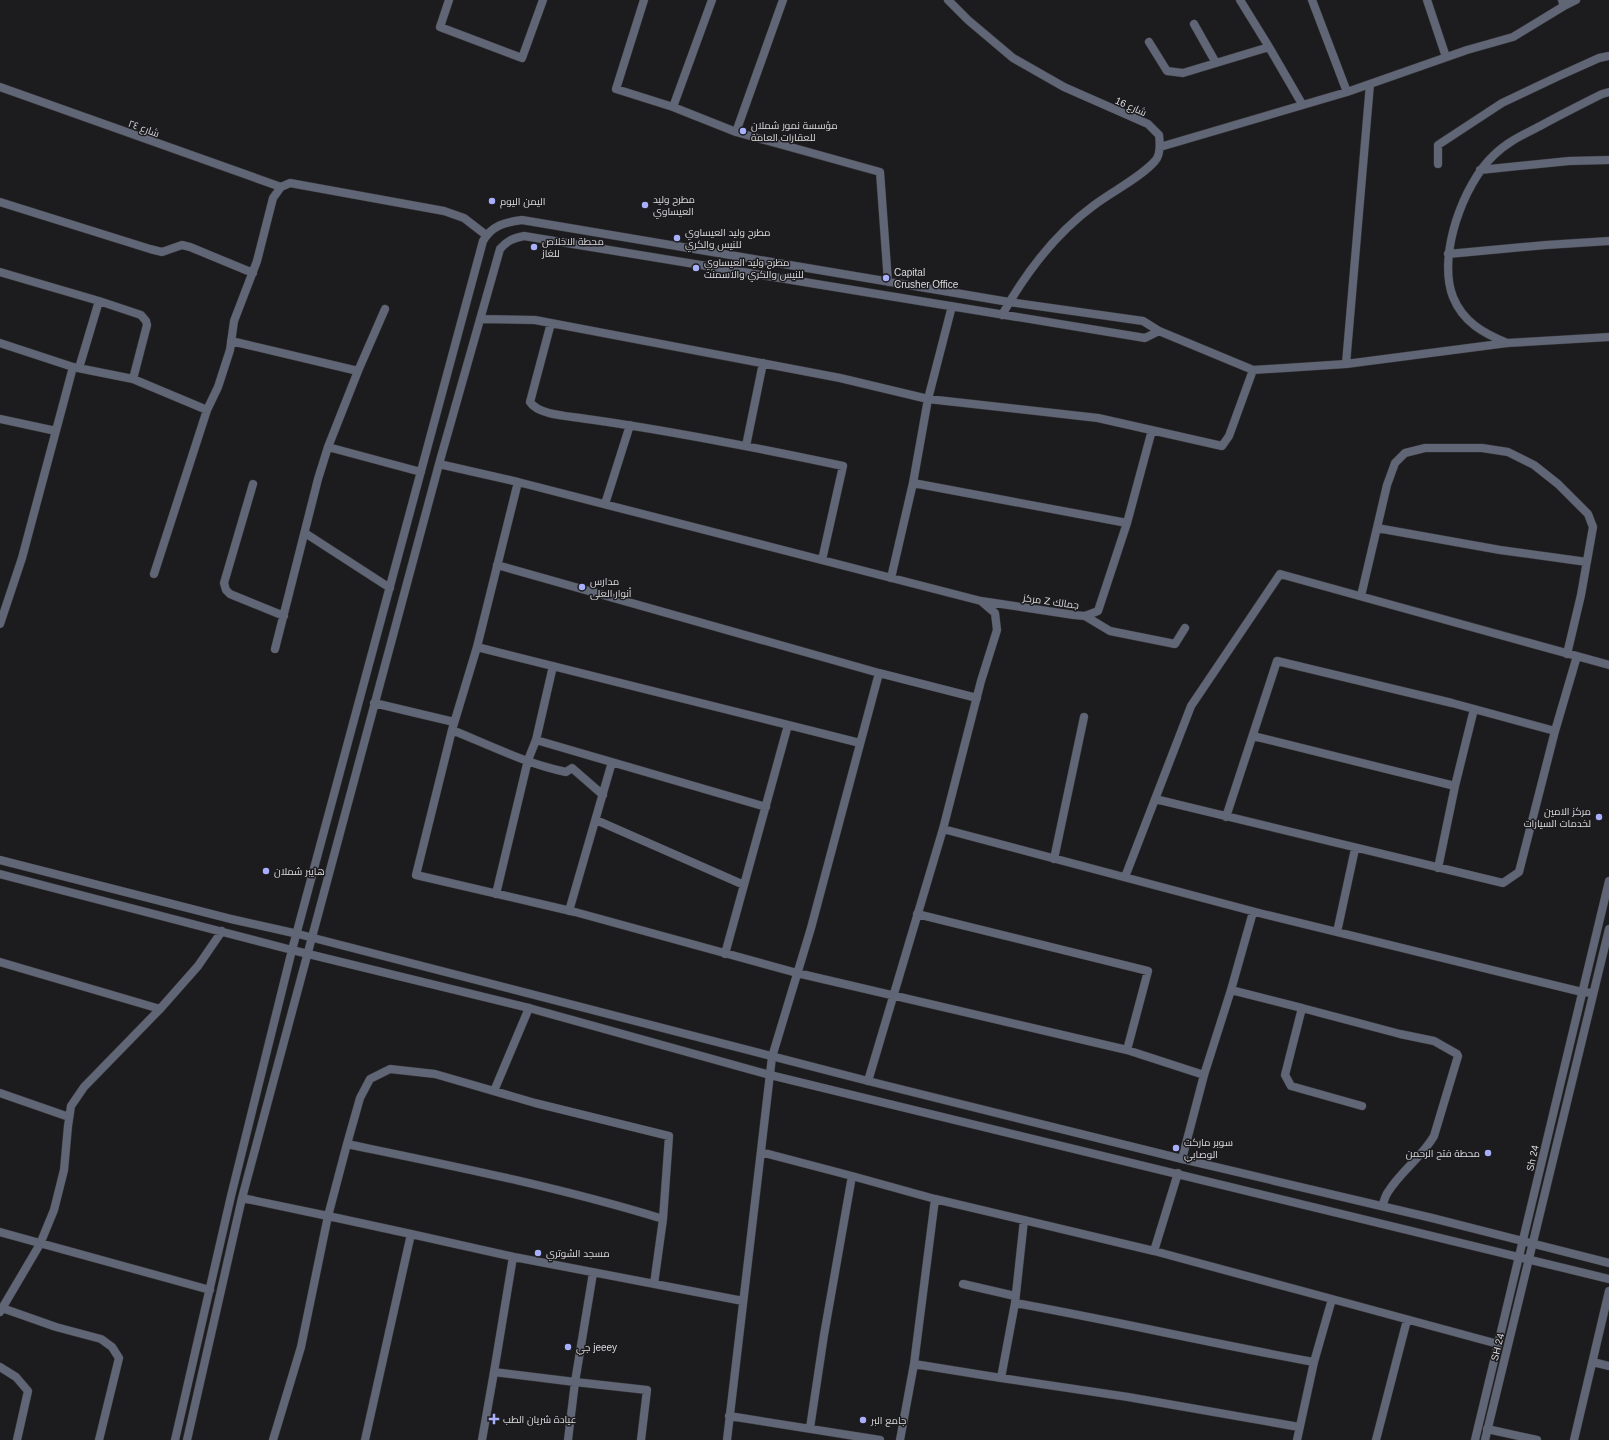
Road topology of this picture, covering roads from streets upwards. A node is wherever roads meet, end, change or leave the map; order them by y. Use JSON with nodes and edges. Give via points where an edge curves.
{"nodes":[{"id":1,"x":449,"y":0,"type":"edge"},
{"id":2,"x":543,"y":0,"type":"edge"},
{"id":3,"x":644,"y":0,"type":"edge"},
{"id":4,"x":712,"y":0,"type":"edge"},
{"id":5,"x":783,"y":0,"type":"edge"},
{"id":6,"x":948,"y":0,"type":"edge"},
{"id":7,"x":1240,"y":0,"type":"edge"},
{"id":8,"x":1312,"y":0,"type":"edge"},
{"id":9,"x":1427,"y":0,"type":"edge"},
{"id":10,"x":1576,"y":0,"type":"edge"},
{"id":11,"x":1563,"y":3,"type":"edge"},
{"id":12,"x":1194,"y":24,"type":"dead end"},
{"id":13,"x":1149,"y":42,"type":"dead end"},
{"id":14,"x":1269,"y":47,"type":"junction"},
{"id":15,"x":1609,"y":56,"type":"edge"},
{"id":16,"x":1446,"y":57,"type":"junction"},
{"id":17,"x":1216,"y":63,"type":"junction"},
{"id":18,"x":1370,"y":84,"type":"junction"},
{"id":19,"x":0,"y":87,"type":"edge"},
{"id":20,"x":1347,"y":92,"type":"junction"},
{"id":21,"x":1609,"y":92,"type":"edge"},
{"id":22,"x":1302,"y":104,"type":"junction"},
{"id":23,"x":673,"y":107,"type":"junction"},
{"id":24,"x":736,"y":132,"type":"junction"},
{"id":25,"x":1160,"y":147,"type":"junction"},
{"id":26,"x":1609,"y":160,"type":"edge"},
{"id":27,"x":1438,"y":164,"type":"dead end"},
{"id":28,"x":1480,"y":170,"type":"junction"},
{"id":29,"x":281,"y":187,"type":"junction"},
{"id":30,"x":0,"y":202,"type":"edge"},
{"id":31,"x":486,"y":235,"type":"junction"},
{"id":32,"x":1609,"y":241,"type":"edge"},
{"id":33,"x":1448,"y":254,"type":"junction"},
{"id":34,"x":0,"y":272,"type":"edge"},
{"id":35,"x":253,"y":273,"type":"junction"},
{"id":36,"x":888,"y":282,"type":"junction"},
{"id":37,"x":99,"y":301,"type":"junction"},
{"id":38,"x":1009,"y":302,"type":"junction"},
{"id":39,"x":952,"y":306,"type":"junction"},
{"id":40,"x":385,"y":309,"type":"dead end"},
{"id":41,"x":1002,"y":315,"type":"junction"},
{"id":42,"x":480,"y":319,"type":"junction"},
{"id":43,"x":551,"y":323,"type":"junction"},
{"id":44,"x":1160,"y":331,"type":"junction"},
{"id":45,"x":1609,"y":337,"type":"edge"},
{"id":46,"x":231,"y":341,"type":"junction"},
{"id":47,"x":0,"y":343,"type":"edge"},
{"id":48,"x":1507,"y":343,"type":"junction"},
{"id":49,"x":763,"y":363,"type":"junction"},
{"id":50,"x":1346,"y":364,"type":"junction"},
{"id":51,"x":76,"y":367,"type":"junction"},
{"id":52,"x":1252,"y":370,"type":"junction"},
{"id":53,"x":358,"y":371,"type":"junction"},
{"id":54,"x":133,"y":379,"type":"junction"},
{"id":55,"x":928,"y":399,"type":"junction"},
{"id":56,"x":207,"y":410,"type":"junction"},
{"id":57,"x":0,"y":419,"type":"edge"},
{"id":58,"x":630,"y":425,"type":"junction"},
{"id":59,"x":1152,"y":430,"type":"junction"},
{"id":60,"x":56,"y":431,"type":"junction"},
{"id":61,"x":746,"y":446,"type":"junction"},
{"id":62,"x":328,"y":447,"type":"junction"},
{"id":63,"x":439,"y":464,"type":"junction"},
{"id":64,"x":421,"y":472,"type":"junction"},
{"id":65,"x":518,"y":482,"type":"junction"},
{"id":66,"x":913,"y":483,"type":"junction"},
{"id":67,"x":253,"y":484,"type":"dead end"},
{"id":68,"x":605,"y":504,"type":"junction"},
{"id":69,"x":1127,"y":523,"type":"junction"},
{"id":70,"x":1377,"y":528,"type":"junction"},
{"id":71,"x":305,"y":533,"type":"junction"},
{"id":72,"x":822,"y":560,"type":"junction"},
{"id":73,"x":1587,"y":562,"type":"junction"},
{"id":74,"x":498,"y":565,"type":"junction"},
{"id":75,"x":154,"y":574,"type":"dead end"},
{"id":76,"x":891,"y":578,"type":"junction"},
{"id":77,"x":390,"y":588,"type":"junction"},
{"id":78,"x":1360,"y":596,"type":"junction"},
{"id":79,"x":981,"y":601,"type":"junction"},
{"id":80,"x":284,"y":616,"type":"junction"},
{"id":81,"x":1085,"y":616,"type":"junction"},
{"id":82,"x":0,"y":624,"type":"edge"},
{"id":83,"x":1185,"y":628,"type":"dead end"},
{"id":84,"x":476,"y":647,"type":"junction"},
{"id":85,"x":275,"y":649,"type":"dead end"},
{"id":86,"x":1567,"y":654,"type":"junction"},
{"id":87,"x":1577,"y":656,"type":"junction"},
{"id":88,"x":1609,"y":665,"type":"edge"},
{"id":89,"x":553,"y":666,"type":"junction"},
{"id":90,"x":879,"y":673,"type":"junction"},
{"id":91,"x":977,"y":698,"type":"junction"},
{"id":92,"x":374,"y":703,"type":"junction"},
{"id":93,"x":1474,"y":709,"type":"junction"},
{"id":94,"x":1084,"y":717,"type":"dead end"},
{"id":95,"x":788,"y":725,"type":"junction"},
{"id":96,"x":453,"y":726,"type":"junction"},
{"id":97,"x":1554,"y":731,"type":"junction"},
{"id":98,"x":1253,"y":736,"type":"junction"},
{"id":99,"x":536,"y":740,"type":"junction"},
{"id":100,"x":860,"y":744,"type":"junction"},
{"id":101,"x":528,"y":760,"type":"junction"},
{"id":102,"x":612,"y":762,"type":"junction"},
{"id":103,"x":1455,"y":786,"type":"junction"},
{"id":104,"x":603,"y":795,"type":"junction"},
{"id":105,"x":1155,"y":799,"type":"junction"},
{"id":106,"x":766,"y":808,"type":"junction"},
{"id":107,"x":1226,"y":817,"type":"junction"},
{"id":108,"x":596,"y":820,"type":"junction"},
{"id":109,"x":943,"y":829,"type":"junction"},
{"id":110,"x":1355,"y":848,"type":"junction"},
{"id":111,"x":1054,"y":859,"type":"junction"},
{"id":112,"x":0,"y":860,"type":"edge"},
{"id":113,"x":1438,"y":868,"type":"junction"},
{"id":114,"x":0,"y":874,"type":"edge"},
{"id":115,"x":1125,"y":877,"type":"junction"},
{"id":116,"x":1609,"y":882,"type":"edge"},
{"id":117,"x":744,"y":886,"type":"junction"},
{"id":118,"x":496,"y":894,"type":"junction"},
{"id":119,"x":569,"y":911,"type":"junction"},
{"id":120,"x":1253,"y":912,"type":"junction"},
{"id":121,"x":917,"y":914,"type":"junction"},
{"id":122,"x":1609,"y":929,"type":"edge"},
{"id":123,"x":222,"y":931,"type":"junction"},
{"id":124,"x":1337,"y":932,"type":"junction"},
{"id":125,"x":298,"y":934,"type":"junction"},
{"id":126,"x":313,"y":937,"type":"junction"},
{"id":127,"x":292,"y":950,"type":"junction"},
{"id":128,"x":309,"y":954,"type":"junction"},
{"id":129,"x":725,"y":954,"type":"junction"},
{"id":130,"x":0,"y":962,"type":"edge"},
{"id":131,"x":797,"y":974,"type":"junction"},
{"id":132,"x":1231,"y":990,"type":"junction"},
{"id":133,"x":1582,"y":992,"type":"junction"},
{"id":134,"x":1594,"y":993,"type":"junction"},
{"id":135,"x":893,"y":995,"type":"junction"},
{"id":136,"x":160,"y":1008,"type":"junction"},
{"id":137,"x":529,"y":1008,"type":"junction"},
{"id":138,"x":1302,"y":1008,"type":"junction"},
{"id":139,"x":1127,"y":1050,"type":"junction"},
{"id":140,"x":772,"y":1057,"type":"junction"},
{"id":141,"x":770,"y":1075,"type":"junction"},
{"id":142,"x":1204,"y":1075,"type":"junction"},
{"id":143,"x":868,"y":1081,"type":"junction"},
{"id":144,"x":494,"y":1091,"type":"junction"},
{"id":145,"x":0,"y":1093,"type":"edge"},
{"id":146,"x":1362,"y":1106,"type":"dead end"},
{"id":147,"x":69,"y":1117,"type":"junction"},
{"id":148,"x":347,"y":1144,"type":"junction"},
{"id":149,"x":760,"y":1152,"type":"junction"},
{"id":150,"x":1182,"y":1159,"type":"junction"},
{"id":151,"x":1178,"y":1173,"type":"junction"},
{"id":152,"x":852,"y":1176,"type":"junction"},
{"id":153,"x":242,"y":1198,"type":"junction"},
{"id":154,"x":935,"y":1199,"type":"junction"},
{"id":155,"x":1382,"y":1206,"type":"junction"},
{"id":156,"x":328,"y":1216,"type":"junction"},
{"id":157,"x":663,"y":1219,"type":"junction"},
{"id":158,"x":1024,"y":1220,"type":"junction"},
{"id":159,"x":0,"y":1232,"type":"edge"},
{"id":160,"x":411,"y":1234,"type":"junction"},
{"id":161,"x":1523,"y":1242,"type":"junction"},
{"id":162,"x":40,"y":1244,"type":"junction"},
{"id":163,"x":1533,"y":1244,"type":"junction"},
{"id":164,"x":1154,"y":1251,"type":"junction"},
{"id":165,"x":513,"y":1257,"type":"junction"},
{"id":166,"x":1519,"y":1257,"type":"junction"},
{"id":167,"x":1529,"y":1259,"type":"junction"},
{"id":168,"x":1609,"y":1263,"type":"edge"},
{"id":169,"x":593,"y":1273,"type":"junction"},
{"id":170,"x":1609,"y":1278,"type":"edge"},
{"id":171,"x":654,"y":1284,"type":"junction"},
{"id":172,"x":963,"y":1284,"type":"dead end"},
{"id":173,"x":210,"y":1290,"type":"junction"},
{"id":174,"x":1609,"y":1291,"type":"edge"},
{"id":175,"x":1332,"y":1299,"type":"junction"},
{"id":176,"x":1015,"y":1300,"type":"junction"},
{"id":177,"x":743,"y":1302,"type":"junction"},
{"id":178,"x":1,"y":1310,"type":"edge"},
{"id":179,"x":1407,"y":1320,"type":"junction"},
{"id":180,"x":1498,"y":1344,"type":"junction"},
{"id":181,"x":1314,"y":1362,"type":"junction"},
{"id":182,"x":1593,"y":1362,"type":"junction"},
{"id":183,"x":914,"y":1364,"type":"junction"},
{"id":184,"x":1609,"y":1366,"type":"edge"},
{"id":185,"x":0,"y":1367,"type":"edge"},
{"id":186,"x":494,"y":1372,"type":"junction"},
{"id":187,"x":1001,"y":1378,"type":"junction"},
{"id":188,"x":575,"y":1382,"type":"junction"},
{"id":189,"x":729,"y":1416,"type":"junction"},
{"id":190,"x":1299,"y":1427,"type":"junction"},
{"id":191,"x":810,"y":1428,"type":"junction"},
{"id":192,"x":1487,"y":1429,"type":"junction"},
{"id":193,"x":17,"y":1440,"type":"edge"},
{"id":194,"x":99,"y":1440,"type":"edge"},
{"id":195,"x":175,"y":1440,"type":"edge"},
{"id":196,"x":187,"y":1440,"type":"edge"},
{"id":197,"x":272,"y":1440,"type":"edge"},
{"id":198,"x":366,"y":1440,"type":"edge"},
{"id":199,"x":482,"y":1440,"type":"edge"},
{"id":200,"x":568,"y":1440,"type":"edge"},
{"id":201,"x":641,"y":1440,"type":"edge"},
{"id":202,"x":727,"y":1440,"type":"edge"},
{"id":203,"x":880,"y":1440,"type":"edge"},
{"id":204,"x":900,"y":1440,"type":"edge"},
{"id":205,"x":1296,"y":1440,"type":"edge"},
{"id":206,"x":1376,"y":1440,"type":"edge"},
{"id":207,"x":1475,"y":1440,"type":"edge"},
{"id":208,"x":1485,"y":1440,"type":"edge"},
{"id":209,"x":1537,"y":1440,"type":"edge"},
{"id":210,"x":1574,"y":1440,"type":"edge"}],
"edges":[{"from":1,"to":2,"type":"street","via":[[440,27],[522,58]]},
{"from":3,"to":23,"type":"street","via":[[616,89]]},
{"from":4,"to":23,"type":"street"},
{"from":5,"to":24,"type":"street"},
{"from":6,"to":25,"type":"street","name":"شارع 16","via":[[1013,58],[1064,87],[1148,124],[1159,135]]},
{"from":7,"to":14,"type":"street"},
{"from":8,"to":20,"type":"street"},
{"from":9,"to":16,"type":"street"},
{"from":10,"to":11,"type":"street"},
{"from":11,"to":16,"type":"street","via":[[1513,37]]},
{"from":12,"to":17,"type":"street"},
{"from":13,"to":17,"type":"street","via":[[1167,71],[1183,73]]},
{"from":14,"to":17,"type":"street"},
{"from":14,"to":22,"type":"street"},
{"from":15,"to":27,"type":"street","via":[[1599,58],[1502,103],[1438,145]]},
{"from":16,"to":18,"type":"street"},
{"from":18,"to":20,"type":"street"},
{"from":18,"to":50,"type":"street"},
{"from":19,"to":29,"type":"street","name":"شارع ٢٤"},
{"from":20,"to":22,"type":"street"},
{"from":21,"to":28,"type":"street","via":[[1507,143]]},
{"from":22,"to":25,"type":"street"},
{"from":23,"to":24,"type":"street"},
{"from":24,"to":36,"type":"street","via":[[880,172]]},
{"from":25,"to":38,"type":"street","via":[[1156,160],[1065,230],[1023,279]]},
{"from":26,"to":28,"type":"street","via":[[1568,161]]},
{"from":28,"to":33,"type":"street","via":[[1455,221]]},
{"from":29,"to":31,"type":"street","via":[[290,183],[444,211],[464,218]]},
{"from":29,"to":35,"type":"street","via":[[273,198]]},
{"from":30,"to":35,"type":"street","via":[[162,252],[182,245],[190,247]]},
{"from":31,"to":36,"type":"street","via":[[509,221],[522,220]]},
{"from":31,"to":64,"type":"street"},
{"from":32,"to":33,"type":"street"},
{"from":33,"to":48,"type":"street","via":[[1450,284],[1458,306],[1476,328]]},
{"from":34,"to":37,"type":"street"},
{"from":35,"to":46,"type":"street","via":[[234,321]]},
{"from":36,"to":38,"type":"street"},
{"from":37,"to":51,"type":"street"},
{"from":37,"to":54,"type":"street","via":[[141,315],[146,321]]},
{"from":38,"to":41,"type":"street"},
{"from":38,"to":44,"type":"street","via":[[1143,321]]},
{"from":39,"to":41,"type":"street"},
{"from":39,"to":42,"type":"street","via":[[524,236],[507,241],[500,249]]},
{"from":39,"to":55,"type":"street"},
{"from":40,"to":53,"type":"street"},
{"from":41,"to":44,"type":"street","via":[[1145,338]]},
{"from":42,"to":43,"type":"street","via":[[535,320]]},
{"from":42,"to":63,"type":"street"},
{"from":43,"to":49,"type":"street"},
{"from":43,"to":58,"type":"street","via":[[530,402],[533,406],[546,412]]},
{"from":44,"to":52,"type":"street"},
{"from":45,"to":48,"type":"street"},
{"from":46,"to":53,"type":"street"},
{"from":46,"to":56,"type":"street","via":[[218,387]]},
{"from":47,"to":51,"type":"street"},
{"from":48,"to":50,"type":"street"},
{"from":49,"to":55,"type":"street"},
{"from":49,"to":61,"type":"street"},
{"from":50,"to":52,"type":"street"},
{"from":51,"to":54,"type":"street"},
{"from":51,"to":60,"type":"street"},
{"from":52,"to":59,"type":"street","via":[[1229,436],[1222,446]]},
{"from":53,"to":62,"type":"street"},
{"from":54,"to":56,"type":"street"},
{"from":55,"to":59,"type":"street","via":[[1098,418]]},
{"from":55,"to":66,"type":"street"},
{"from":56,"to":75,"type":"street"},
{"from":57,"to":60,"type":"street"},
{"from":58,"to":61,"type":"street"},
{"from":58,"to":68,"type":"street"},
{"from":59,"to":69,"type":"street"},
{"from":60,"to":82,"type":"street","via":[[22,558]]},
{"from":61,"to":72,"type":"street","via":[[843,466]]},
{"from":62,"to":64,"type":"street"},
{"from":62,"to":71,"type":"street"},
{"from":63,"to":65,"type":"street","name":"مركز Z جمالك"},
{"from":63,"to":92,"type":"street"},
{"from":64,"to":77,"type":"street"},
{"from":65,"to":68,"type":"street","name":"مركز Z جمالك"},
{"from":65,"to":74,"type":"street"},
{"from":66,"to":69,"type":"street"},
{"from":66,"to":76,"type":"street"},
{"from":67,"to":80,"type":"street","via":[[224,583],[230,594]]},
{"from":68,"to":72,"type":"street","name":"مركز Z جمالك"},
{"from":69,"to":81,"type":"street","name":"مركز Z جمالك","via":[[1098,611]]},
{"from":70,"to":73,"type":"street","via":[[1500,550]]},
{"from":70,"to":73,"type":"street","via":[[1387,484],[1395,463],[1406,453],[1425,448],[1482,448],[1508,452],[1534,465],[1558,484],[1588,514],[1593,527]]},
{"from":70,"to":78,"type":"street"},
{"from":71,"to":77,"type":"street"},
{"from":71,"to":80,"type":"street"},
{"from":72,"to":76,"type":"street","name":"مركز Z جمالك"},
{"from":73,"to":86,"type":"street"},
{"from":74,"to":84,"type":"street"},
{"from":74,"to":90,"type":"street"},
{"from":76,"to":79,"type":"street","name":"مركز Z جمالك"},
{"from":77,"to":125,"type":"street"},
{"from":78,"to":86,"type":"street"},
{"from":78,"to":105,"type":"street","via":[[1280,574],[1191,706]]},
{"from":79,"to":81,"type":"street","name":"مركز Z جمالك"},
{"from":79,"to":91,"type":"street","via":[[995,613],[997,630]]},
{"from":80,"to":85,"type":"street"},
{"from":81,"to":83,"type":"street","via":[[1110,631],[1175,644]]},
{"from":84,"to":89,"type":"street"},
{"from":84,"to":96,"type":"street"},
{"from":86,"to":87,"type":"street"},
{"from":87,"to":88,"type":"street"},
{"from":87,"to":97,"type":"street"},
{"from":89,"to":95,"type":"street"},
{"from":89,"to":99,"type":"street"},
{"from":90,"to":91,"type":"street"},
{"from":90,"to":100,"type":"street"},
{"from":91,"to":109,"type":"street"},
{"from":92,"to":96,"type":"street"},
{"from":92,"to":126,"type":"street"},
{"from":93,"to":97,"type":"street"},
{"from":93,"to":98,"type":"street","via":[[1277,661]]},
{"from":93,"to":103,"type":"street"},
{"from":94,"to":111,"type":"street"},
{"from":95,"to":100,"type":"street"},
{"from":95,"to":106,"type":"street"},
{"from":96,"to":101,"type":"street"},
{"from":96,"to":118,"type":"street","via":[[416,875]]},
{"from":97,"to":113,"type":"street","via":[[1519,872],[1503,883]]},
{"from":98,"to":103,"type":"street"},
{"from":98,"to":107,"type":"street"},
{"from":99,"to":101,"type":"street"},
{"from":99,"to":102,"type":"street"},
{"from":100,"to":131,"type":"street"},
{"from":101,"to":104,"type":"street","via":[[566,772],[572,768]]},
{"from":101,"to":118,"type":"street"},
{"from":102,"to":104,"type":"street"},
{"from":102,"to":106,"type":"street"},
{"from":103,"to":113,"type":"street"},
{"from":104,"to":108,"type":"street"},
{"from":105,"to":107,"type":"street"},
{"from":105,"to":115,"type":"street"},
{"from":106,"to":117,"type":"street"},
{"from":107,"to":110,"type":"street"},
{"from":108,"to":117,"type":"street"},
{"from":108,"to":119,"type":"street"},
{"from":109,"to":111,"type":"street"},
{"from":109,"to":121,"type":"street"},
{"from":110,"to":113,"type":"street"},
{"from":110,"to":124,"type":"street"},
{"from":111,"to":115,"type":"street"},
{"from":112,"to":125,"type":"street"},
{"from":114,"to":123,"type":"street"},
{"from":115,"to":120,"type":"street"},
{"from":116,"to":133,"type":"street","name":"Sh 24"},
{"from":117,"to":129,"type":"street"},
{"from":118,"to":119,"type":"street"},
{"from":119,"to":129,"type":"street"},
{"from":120,"to":124,"type":"street"},
{"from":120,"to":132,"type":"street"},
{"from":121,"to":135,"type":"street"},
{"from":121,"to":139,"type":"street","via":[[1148,971]]},
{"from":122,"to":134,"type":"street","name":"Sh 24"},
{"from":123,"to":127,"type":"street"},
{"from":123,"to":136,"type":"street","via":[[198,966]]},
{"from":124,"to":133,"type":"street"},
{"from":125,"to":126,"type":"street"},
{"from":125,"to":127,"type":"street"},
{"from":126,"to":128,"type":"street"},
{"from":126,"to":140,"type":"street"},
{"from":127,"to":128,"type":"street"},
{"from":127,"to":173,"type":"street"},
{"from":128,"to":137,"type":"street"},
{"from":128,"to":153,"type":"street"},
{"from":129,"to":131,"type":"street"},
{"from":130,"to":136,"type":"street"},
{"from":131,"to":135,"type":"street"},
{"from":131,"to":140,"type":"street"},
{"from":132,"to":138,"type":"street"},
{"from":132,"to":142,"type":"street"},
{"from":133,"to":134,"type":"street"},
{"from":133,"to":161,"type":"street","name":"Sh 24"},
{"from":134,"to":163,"type":"street","name":"Sh 24"},
{"from":135,"to":139,"type":"street"},
{"from":135,"to":143,"type":"street"},
{"from":136,"to":147,"type":"street","via":[[84,1087],[71,1106]]},
{"from":137,"to":141,"type":"street"},
{"from":137,"to":144,"type":"street"},
{"from":138,"to":146,"type":"street","via":[[1286,1075],[1288,1082],[1291,1086]]},
{"from":138,"to":155,"type":"street","via":[[1434,1041],[1458,1056],[1434,1136],[1388,1192]]},
{"from":139,"to":142,"type":"street"},
{"from":140,"to":141,"type":"street"},
{"from":140,"to":143,"type":"street"},
{"from":141,"to":149,"type":"street"},
{"from":141,"to":151,"type":"street"},
{"from":142,"to":150,"type":"street"},
{"from":143,"to":150,"type":"street"},
{"from":144,"to":148,"type":"street","via":[[435,1074],[390,1069],[370,1079],[360,1098]]},
{"from":144,"to":157,"type":"street","via":[[669,1136]]},
{"from":145,"to":147,"type":"street"},
{"from":147,"to":162,"type":"street","via":[[64,1170],[54,1210]]},
{"from":148,"to":156,"type":"street"},
{"from":148,"to":157,"type":"street","via":[[481,1171],[626,1207]]},
{"from":149,"to":152,"type":"street"},
{"from":149,"to":177,"type":"street"},
{"from":150,"to":155,"type":"street"},
{"from":151,"to":164,"type":"street"},
{"from":151,"to":166,"type":"street"},
{"from":152,"to":154,"type":"street"},
{"from":152,"to":191,"type":"street"},
{"from":153,"to":156,"type":"street"},
{"from":153,"to":196,"type":"street"},
{"from":154,"to":158,"type":"street"},
{"from":154,"to":183,"type":"street"},
{"from":155,"to":161,"type":"street"},
{"from":156,"to":160,"type":"street"},
{"from":156,"to":197,"type":"street","via":[[301,1347]]},
{"from":157,"to":171,"type":"street"},
{"from":158,"to":164,"type":"street"},
{"from":158,"to":176,"type":"street"},
{"from":159,"to":162,"type":"street"},
{"from":160,"to":165,"type":"street"},
{"from":160,"to":198,"type":"street"},
{"from":161,"to":163,"type":"street"},
{"from":161,"to":166,"type":"street","name":"Sh 24"},
{"from":162,"to":173,"type":"street"},
{"from":162,"to":178,"type":"street"},
{"from":163,"to":167,"type":"street","name":"Sh 24"},
{"from":163,"to":168,"type":"street"},
{"from":164,"to":175,"type":"street"},
{"from":165,"to":169,"type":"street"},
{"from":165,"to":186,"type":"street"},
{"from":166,"to":167,"type":"street"},
{"from":166,"to":180,"type":"street","name":"Sh 24"},
{"from":167,"to":170,"type":"street"},
{"from":167,"to":192,"type":"street","name":"SH 24"},
{"from":169,"to":171,"type":"street"},
{"from":169,"to":188,"type":"street"},
{"from":171,"to":177,"type":"street"},
{"from":172,"to":176,"type":"street"},
{"from":173,"to":195,"type":"street"},
{"from":174,"to":182,"type":"street"},
{"from":175,"to":179,"type":"street"},
{"from":175,"to":181,"type":"street"},
{"from":176,"to":181,"type":"street"},
{"from":176,"to":187,"type":"street"},
{"from":177,"to":189,"type":"street"},
{"from":178,"to":194,"type":"street","via":[[101,1338],[112,1347],[119,1358]]},
{"from":179,"to":180,"type":"street"},
{"from":179,"to":206,"type":"street"},
{"from":180,"to":207,"type":"street","name":"Sh 24"},
{"from":181,"to":190,"type":"street"},
{"from":182,"to":184,"type":"street"},
{"from":182,"to":210,"type":"street"},
{"from":183,"to":187,"type":"street"},
{"from":183,"to":204,"type":"street"},
{"from":185,"to":193,"type":"street","via":[[16,1377],[28,1391]]},
{"from":186,"to":188,"type":"street"},
{"from":186,"to":199,"type":"street"},
{"from":187,"to":190,"type":"street"},
{"from":188,"to":200,"type":"street"},
{"from":188,"to":201,"type":"street","via":[[647,1390]]},
{"from":189,"to":191,"type":"street"},
{"from":189,"to":202,"type":"street"},
{"from":190,"to":205,"type":"street"},
{"from":191,"to":203,"type":"street"},
{"from":192,"to":208,"type":"street","name":"SH 24"},
{"from":192,"to":209,"type":"street"}]}
